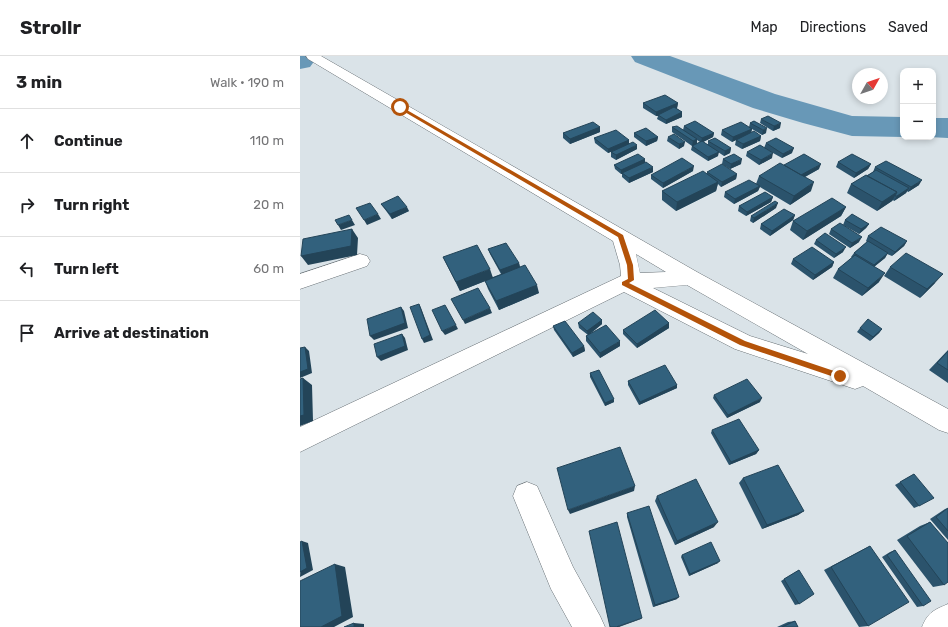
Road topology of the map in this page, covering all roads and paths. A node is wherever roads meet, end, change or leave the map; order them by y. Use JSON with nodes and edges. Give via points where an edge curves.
{"nodes":[{"id":1,"x":312,"y":56,"type":"edge"},
{"id":2,"x":621,"y":236,"type":"junction"},
{"id":3,"x":360,"y":261,"type":"dead end"},
{"id":4,"x":690,"y":276,"type":"junction"},
{"id":5,"x":300,"y":282,"type":"edge"},
{"id":6,"x":627,"y":282,"type":"junction"},
{"id":7,"x":884,"y":387,"type":"junction"},
{"id":8,"x":948,"y":422,"type":"edge"},
{"id":9,"x":300,"y":440,"type":"edge"},
{"id":10,"x":527,"y":496,"type":"dead end"},
{"id":11,"x":948,"y":620,"type":"edge"},
{"id":12,"x":589,"y":627,"type":"edge"},
{"id":13,"x":938,"y":627,"type":"edge"}],
"edges":[{"from":1,"to":2,"type":"street"},
{"from":2,"to":4,"type":"street"},
{"from":2,"to":6,"type":"street","via":[[629,260]]},
{"from":3,"to":5,"type":"street"},
{"from":4,"to":6,"type":"street"},
{"from":4,"to":7,"type":"street"},
{"from":6,"to":7,"type":"street","via":[[743,343],[840,376]]},
{"from":6,"to":9,"type":"street"},
{"from":7,"to":8,"type":"street"},
{"from":10,"to":12,"type":"street","via":[[562,578]]},
{"from":11,"to":13,"type":"street"}]}
